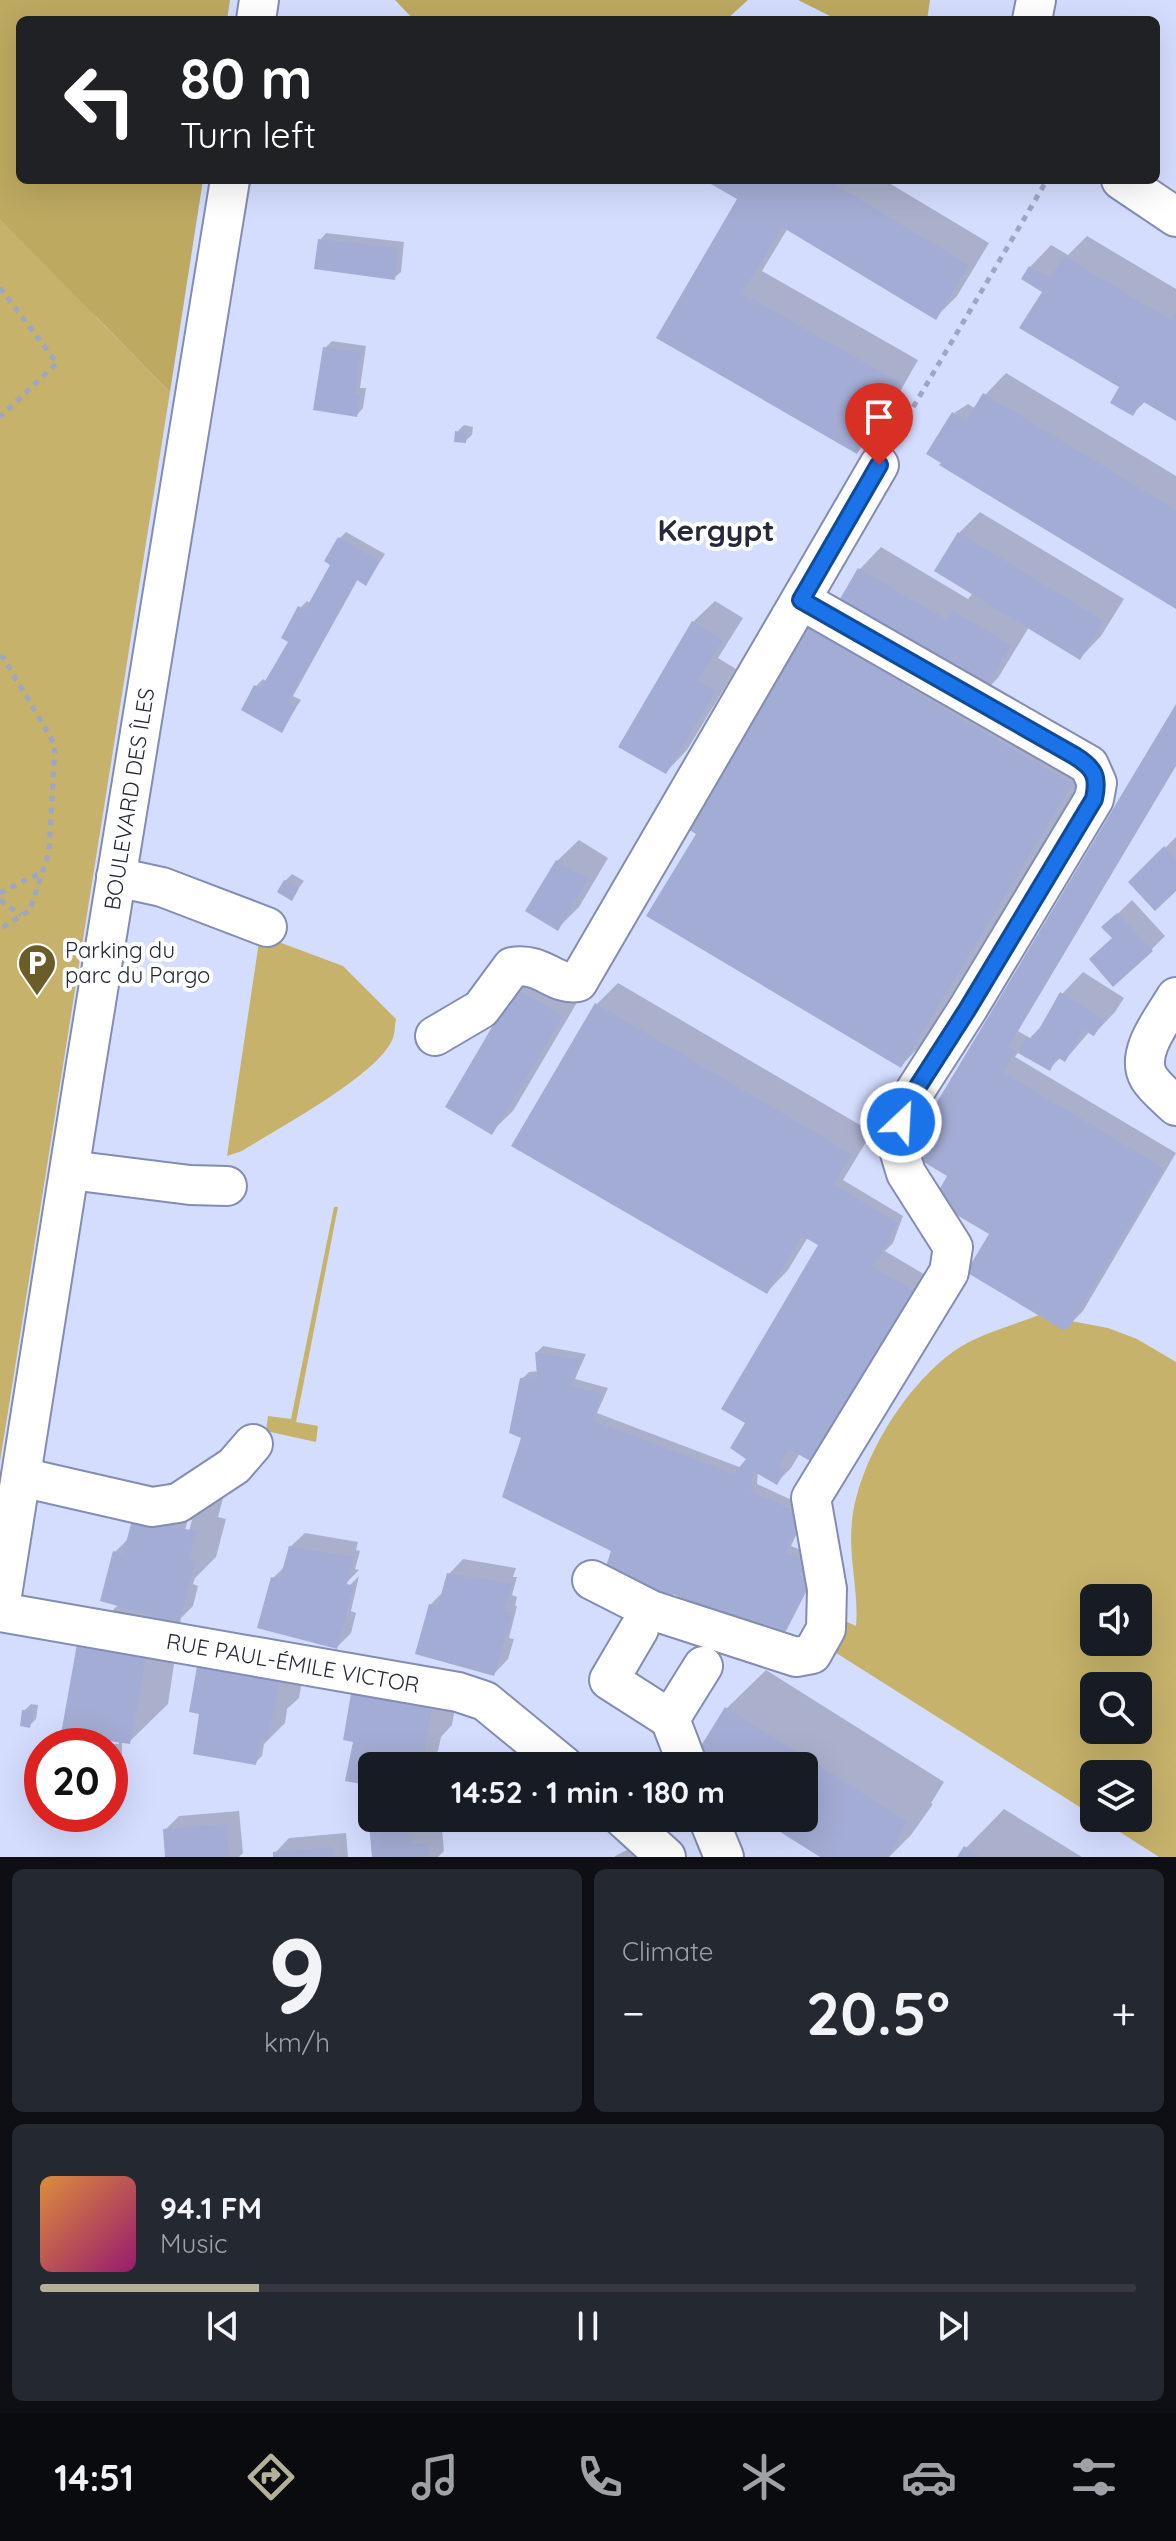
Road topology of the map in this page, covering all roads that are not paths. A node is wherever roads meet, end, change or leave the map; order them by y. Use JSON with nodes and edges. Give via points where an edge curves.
{"nodes":[{"id":1,"x":229,"y":184,"type":"edge"},
{"id":2,"x":1127,"y":184,"type":"edge"},
{"id":3,"x":1176,"y":217,"type":"edge"},
{"id":4,"x":879,"y":465,"type":"road end"},
{"id":5,"x":801,"y":600,"type":"junction"},
{"id":6,"x":116,"y":877,"type":"junction"},
{"id":7,"x":267,"y":927,"type":"dead end"},
{"id":8,"x":1176,"y":997,"type":"edge"},
{"id":9,"x":435,"y":1036,"type":"dead end"},
{"id":10,"x":1176,"y":1106,"type":"edge"},
{"id":11,"x":70,"y":1170,"type":"junction"},
{"id":12,"x":227,"y":1186,"type":"dead end"},
{"id":13,"x":253,"y":1444,"type":"dead end"},
{"id":14,"x":21,"y":1477,"type":"junction"},
{"id":15,"x":592,"y":1580,"type":"dead end"},
{"id":16,"x":0,"y":1610,"type":"edge"},
{"id":17,"x":639,"y":1629,"type":"dead end"},
{"id":18,"x":703,"y":1666,"type":"dead end"},
{"id":19,"x":670,"y":1719,"type":"junction"},
{"id":20,"x":548,"y":1752,"type":"edge"},
{"id":21,"x":683,"y":1752,"type":"edge"},
{"id":22,"x":638,"y":1832,"type":"edge"},
{"id":23,"x":714,"y":1832,"type":"edge"},
{"id":24,"x":666,"y":1857,"type":"edge"},
{"id":25,"x":724,"y":1857,"type":"edge"}],
"edges":[{"from":1,"to":6,"type":"street","name":"BOULEVARD DES ÎLES"},
{"from":2,"to":3,"type":"street"},
{"from":4,"to":5,"type":"street"},
{"from":5,"to":9,"type":"street","via":[[578,982],[528,964],[512,967],[481,1009]]},
{"from":5,"to":15,"type":"street","via":[[1089,765],[1097,783],[1094,799],[906,1105],[896,1140],[906,1173],[953,1247],[949,1272],[811,1498],[827,1589],[826,1629],[812,1654],[796,1657],[651,1610]]},
{"from":6,"to":7,"type":"street","via":[[162,887]]},
{"from":6,"to":11,"type":"street","name":"BOULEVARD DES ÎLES"},
{"from":8,"to":10,"type":"street","via":[[1147,1050],[1145,1066]]},
{"from":11,"to":12,"type":"street"},
{"from":11,"to":14,"type":"street","name":"BOULEVARD DES ÎLES"},
{"from":13,"to":14,"type":"street","via":[[234,1466],[178,1503],[152,1507]]},
{"from":14,"to":16,"type":"street","name":"BOULEVARD DES ÎLES"},
{"from":16,"to":20,"type":"street","name":"RUE PAUL-ÉMILE VICTOR","via":[[458,1692],[485,1701]]},
{"from":17,"to":19,"type":"street","via":[[609,1680]]},
{"from":18,"to":19,"type":"street"},
{"from":19,"to":21,"type":"street"},
{"from":22,"to":24,"type":"street"},
{"from":23,"to":25,"type":"street"}]}
